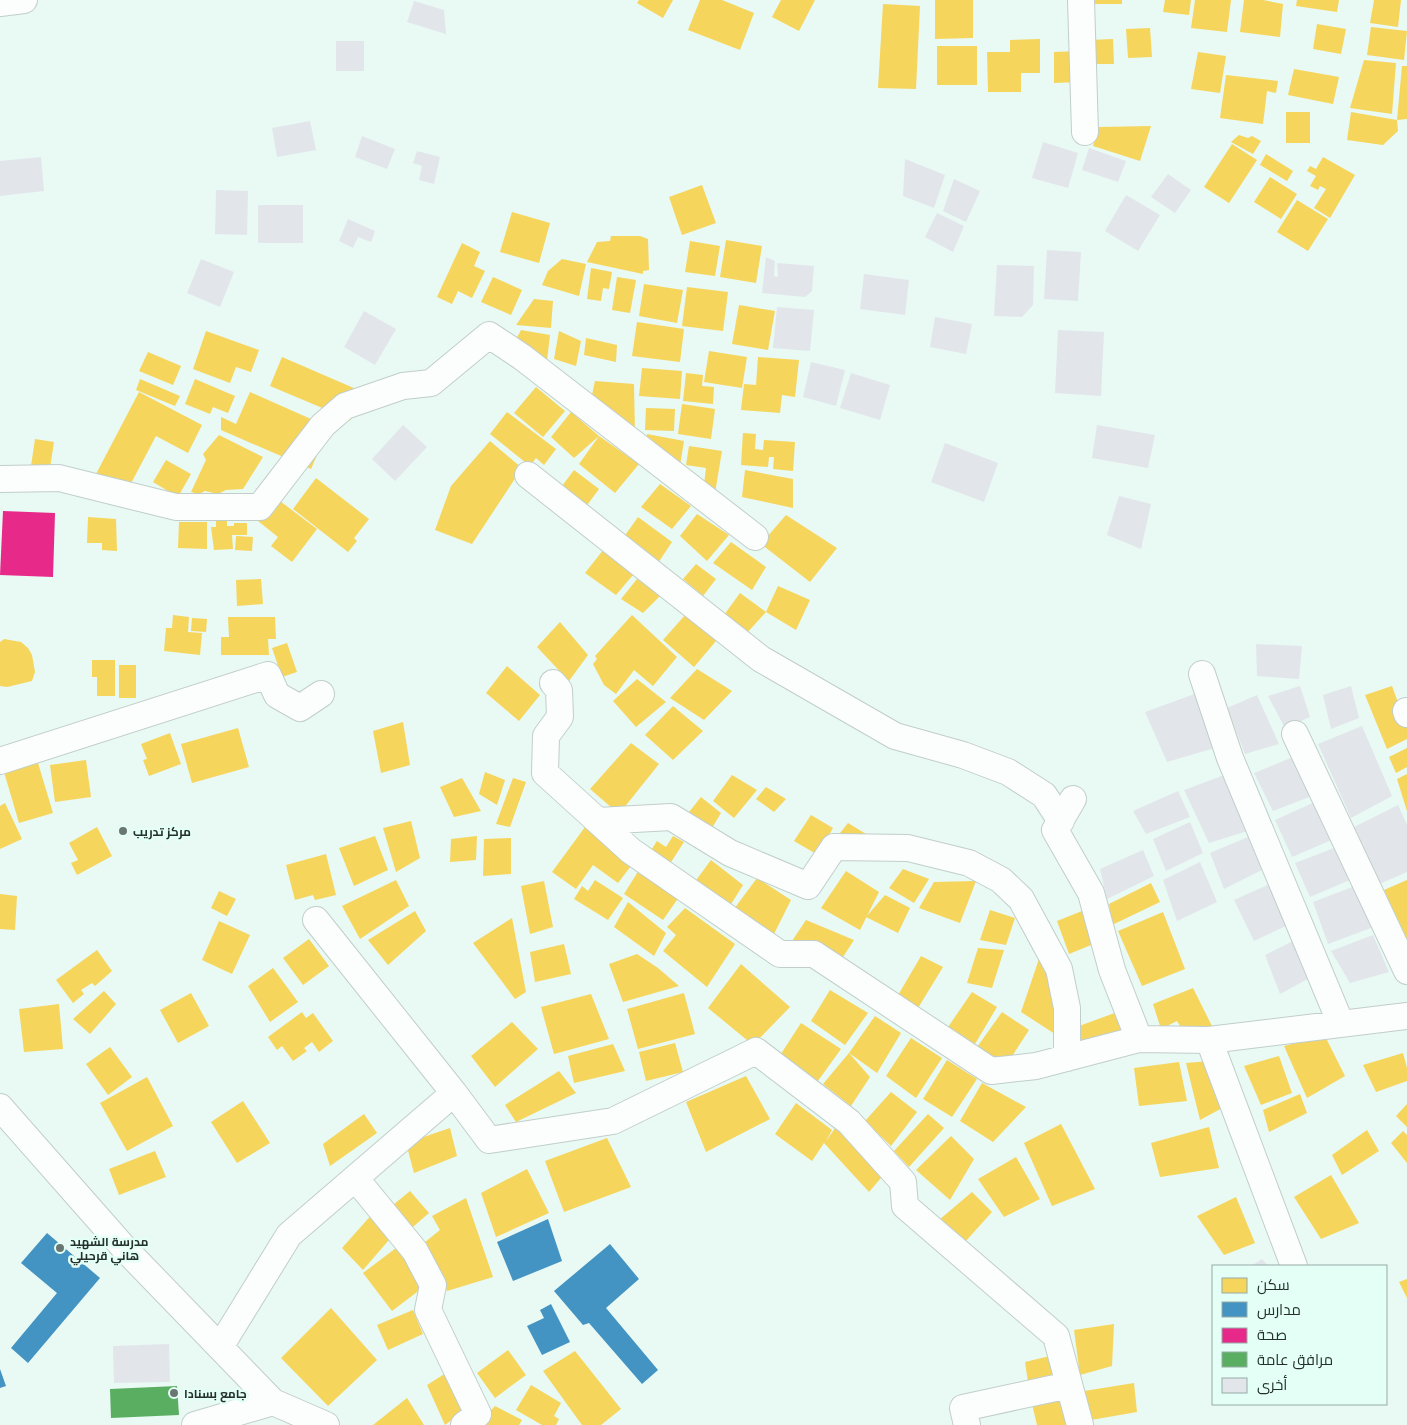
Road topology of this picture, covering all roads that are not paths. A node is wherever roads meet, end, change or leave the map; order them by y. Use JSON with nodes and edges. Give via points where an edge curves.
{"nodes":[{"id":1,"x":24,"y":0,"type":"edge"},
{"id":2,"x":1082,"y":0,"type":"edge"},
{"id":3,"x":0,"y":3,"type":"edge"},
{"id":4,"x":1085,"y":132,"type":"dead end"},
{"id":5,"x":528,"y":475,"type":"dead end"},
{"id":6,"x":0,"y":480,"type":"edge"},
{"id":7,"x":755,"y":537,"type":"dead end"},
{"id":8,"x":1202,"y":674,"type":"dead end"},
{"id":9,"x":553,"y":683,"type":"dead end"},
{"id":10,"x":322,"y":694,"type":"dead end"},
{"id":11,"x":1295,"y":734,"type":"dead end"},
{"id":12,"x":0,"y":761,"type":"edge"},
{"id":13,"x":598,"y":822,"type":"junction"},
{"id":14,"x":316,"y":920,"type":"dead end"},
{"id":15,"x":1407,"y":971,"type":"edge"},
{"id":16,"x":1407,"y":1016,"type":"edge"},
{"id":17,"x":1341,"y":1024,"type":"junction"},
{"id":18,"x":1139,"y":1039,"type":"junction"},
{"id":19,"x":1209,"y":1040,"type":"junction"},
{"id":20,"x":1067,"y":1058,"type":"junction"},
{"id":21,"x":454,"y":1093,"type":"junction"},
{"id":22,"x":0,"y":1107,"type":"edge"},
{"id":23,"x":356,"y":1179,"type":"junction"},
{"id":24,"x":1294,"y":1265,"type":"edge"},
{"id":25,"x":220,"y":1347,"type":"junction"},
{"id":26,"x":1069,"y":1385,"type":"junction"},
{"id":27,"x":273,"y":1402,"type":"junction"},
{"id":28,"x":195,"y":1425,"type":"edge"},
{"id":29,"x":326,"y":1425,"type":"edge"},
{"id":30,"x":464,"y":1425,"type":"edge"},
{"id":31,"x":967,"y":1425,"type":"edge"},
{"id":32,"x":1080,"y":1425,"type":"edge"}],
"edges":[{"from":1,"to":3,"type":"street"},
{"from":2,"to":4,"type":"street"},
{"from":5,"to":18,"type":"street","via":[[761,659],[895,736],[963,755],[1008,772],[1067,810],[1055,830],[1091,893],[1112,970]]},
{"from":6,"to":7,"type":"street","via":[[59,478],[176,508],[260,507],[323,425],[345,406],[404,386],[431,383],[489,335]]},
{"from":8,"to":17,"type":"street","via":[[1230,758]]},
{"from":9,"to":13,"type":"street","via":[[559,690],[560,717],[546,736],[545,773]]},
{"from":10,"to":12,"type":"street","via":[[300,708],[277,695],[268,675]]},
{"from":11,"to":15,"type":"street"},
{"from":13,"to":20,"type":"street","via":[[631,851],[780,954],[814,954],[991,1071],[1036,1066]]},
{"from":13,"to":20,"type":"street","via":[[671,817],[730,853],[808,886],[834,847],[908,848],[970,863],[1000,880],[1021,899],[1060,969],[1067,1008]]},
{"from":14,"to":21,"type":"street"},
{"from":16,"to":17,"type":"street"},
{"from":17,"to":19,"type":"street"},
{"from":18,"to":19,"type":"street"},
{"from":18,"to":20,"type":"street"},
{"from":19,"to":24,"type":"street"},
{"from":21,"to":23,"type":"street"},
{"from":21,"to":26,"type":"street","via":[[489,1140],[614,1121],[756,1051],[849,1122],[903,1182],[905,1206],[1056,1336]]},
{"from":22,"to":25,"type":"street","via":[[125,1249]]},
{"from":23,"to":25,"type":"street","via":[[289,1236]]},
{"from":23,"to":30,"type":"street","via":[[415,1251],[433,1285],[428,1310],[478,1414]]},
{"from":25,"to":27,"type":"street"},
{"from":26,"to":31,"type":"street","via":[[963,1408]]},
{"from":26,"to":32,"type":"street"},
{"from":27,"to":28,"type":"street"},
{"from":27,"to":29,"type":"street"}]}
